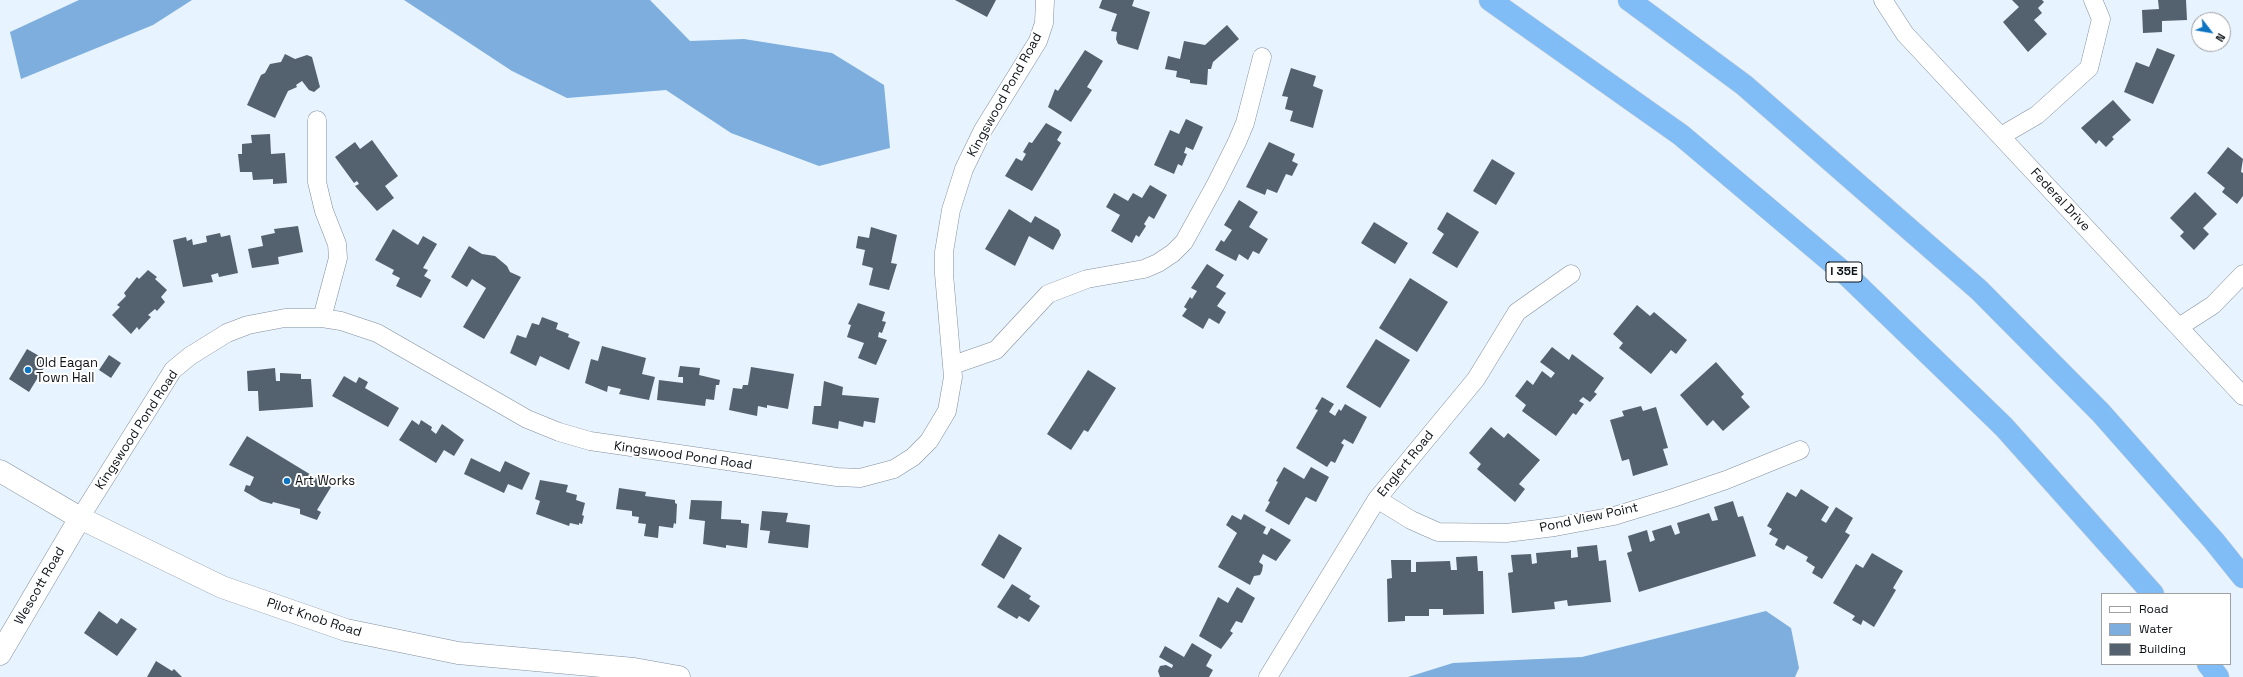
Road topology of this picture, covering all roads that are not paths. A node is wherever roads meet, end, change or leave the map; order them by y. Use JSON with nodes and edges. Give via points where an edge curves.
{"nodes":[{"id":1,"x":1045,"y":0,"type":"edge"},
{"id":2,"x":1490,"y":0,"type":"edge"},
{"id":3,"x":1629,"y":0,"type":"edge"},
{"id":4,"x":1883,"y":0,"type":"edge"},
{"id":5,"x":2093,"y":0,"type":"edge"},
{"id":6,"x":1262,"y":57,"type":"dead end"},
{"id":7,"x":317,"y":120,"type":"dead end"},
{"id":8,"x":2001,"y":136,"type":"junction"},
{"id":9,"x":1571,"y":274,"type":"dead end"},
{"id":10,"x":2243,"y":274,"type":"edge"},
{"id":11,"x":322,"y":318,"type":"junction"},
{"id":12,"x":2179,"y":327,"type":"junction"},
{"id":13,"x":953,"y":365,"type":"junction"},
{"id":14,"x":2243,"y":396,"type":"edge"},
{"id":15,"x":1800,"y":450,"type":"dead end"},
{"id":16,"x":0,"y":471,"type":"edge"},
{"id":17,"x":1376,"y":500,"type":"junction"},
{"id":18,"x":80,"y":518,"type":"junction"},
{"id":19,"x":2243,"y":577,"type":"edge"},
{"id":20,"x":2152,"y":593,"type":"edge"},
{"id":21,"x":0,"y":654,"type":"edge"},
{"id":22,"x":2209,"y":665,"type":"edge"},
{"id":23,"x":679,"y":677,"type":"edge"},
{"id":24,"x":1268,"y":677,"type":"edge"},
{"id":25,"x":2218,"y":677,"type":"edge"}],
"edges":[{"from":1,"to":13,"type":"street","name":"Kingswood Pond Road","via":[[1044,23],[1038,41],[976,143],[964,169],[951,210],[944,252],[944,274]]},
{"from":2,"to":20,"type":"highway","number":"I 35E","via":[[1681,135],[1848,276],[2004,427]]},
{"from":3,"to":19,"type":"highway","via":[[1744,85],[1979,290],[2101,413]]},
{"from":4,"to":8,"type":"street","name":"Federal Drive","via":[[1905,34]]},
{"from":5,"to":8,"type":"street","via":[[2101,19],[2089,68],[2037,115]]},
{"from":6,"to":13,"type":"street","via":[[1245,123],[1237,142],[1184,242],[1174,253],[1144,268],[1087,279],[1048,294],[996,350]]},
{"from":7,"to":11,"type":"street","via":[[317,182],[338,258]]},
{"from":8,"to":12,"type":"street","name":"Federal Drive"},
{"from":9,"to":17,"type":"street","name":"Englert Road","via":[[1517,312],[1476,379]]},
{"from":10,"to":12,"type":"street","via":[[2213,305]]},
{"from":11,"to":13,"type":"street","name":"Kingswood Pond Road","via":[[377,333],[499,404],[559,432],[622,447],[837,477],[871,476],[894,469],[913,457],[937,431],[947,411],[953,388]]},
{"from":11,"to":18,"type":"street","name":"Kingswood Pond Road","via":[[285,318],[248,324],[227,333],[173,370]]},
{"from":12,"to":14,"type":"street","name":"Federal Drive"},
{"from":15,"to":17,"type":"street","name":"Pond View Point","via":[[1726,480],[1614,516],[1506,533],[1438,532]]},
{"from":16,"to":18,"type":"main road","name":"Pilot Knob Road"},
{"from":17,"to":24,"type":"street","name":"Englert Road"},
{"from":18,"to":21,"type":"main road","name":"Wescott Road"},
{"from":18,"to":23,"type":"main road","name":"Pilot Knob Road","via":[[222,587],[346,630],[458,653],[634,669]]},
{"from":22,"to":25,"type":"highway"}]}
